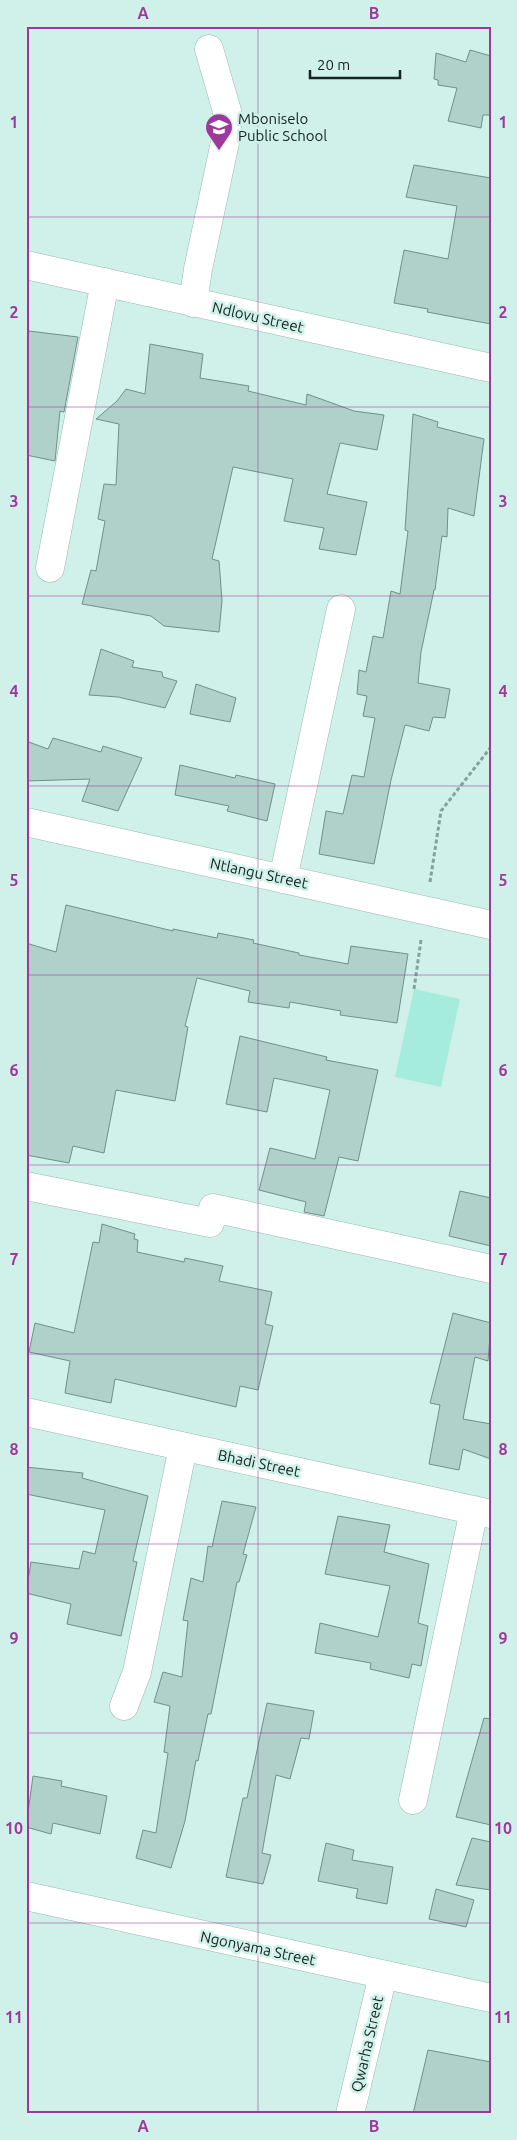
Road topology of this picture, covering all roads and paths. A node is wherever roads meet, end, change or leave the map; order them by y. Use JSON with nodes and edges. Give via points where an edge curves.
{"nodes":[{"id":1,"x":209,"y":49,"type":"dead end"},
{"id":2,"x":26,"y":265,"type":"edge"},
{"id":3,"x":105,"y":282,"type":"junction"},
{"id":4,"x":193,"y":303,"type":"junction"},
{"id":5,"x":491,"y":368,"type":"edge"},
{"id":6,"x":50,"y":568,"type":"dead end"},
{"id":7,"x":341,"y":609,"type":"dead end"},
{"id":8,"x":491,"y":747,"type":"edge"},
{"id":9,"x":26,"y":822,"type":"edge"},
{"id":10,"x":283,"y":879,"type":"junction"},
{"id":11,"x":426,"y":911,"type":"junction"},
{"id":12,"x":491,"y":925,"type":"edge"},
{"id":13,"x":414,"y":989,"type":"dead end"},
{"id":14,"x":26,"y":1186,"type":"edge"},
{"id":15,"x":491,"y":1269,"type":"edge"},
{"id":16,"x":26,"y":1412,"type":"edge"},
{"id":17,"x":183,"y":1446,"type":"junction"},
{"id":18,"x":482,"y":1512,"type":"edge"},
{"id":19,"x":124,"y":1706,"type":"dead end"},
{"id":20,"x":412,"y":1800,"type":"dead end"},
{"id":21,"x":26,"y":1896,"type":"edge"},
{"id":22,"x":383,"y":1975,"type":"junction"},
{"id":23,"x":491,"y":1998,"type":"edge"},
{"id":24,"x":350,"y":2114,"type":"edge"}],
"edges":[{"from":1,"to":4,"type":"street","via":[[227,111],[227,133]]},
{"from":2,"to":3,"type":"street","name":"Ndlovu Street"},
{"from":3,"to":4,"type":"street","name":"Ndlovu Street"},
{"from":3,"to":6,"type":"street"},
{"from":4,"to":5,"type":"street","name":"Ndlovu Street"},
{"from":7,"to":10,"type":"street"},
{"from":8,"to":11,"type":"path","via":[[441,811]]},
{"from":9,"to":10,"type":"street","name":"Ntlangu Street"},
{"from":10,"to":11,"type":"street","name":"Ntlangu Street"},
{"from":11,"to":12,"type":"street","name":"Ntlangu Street"},
{"from":11,"to":13,"type":"path"},
{"from":14,"to":15,"type":"street","via":[[210,1223],[213,1208]]},
{"from":16,"to":17,"type":"street","name":"Bhadi Street"},
{"from":17,"to":18,"type":"street","name":"Bhadi Street"},
{"from":17,"to":19,"type":"street","via":[[137,1672]]},
{"from":18,"to":20,"type":"street"},
{"from":21,"to":22,"type":"street","name":"Ngonyama Street"},
{"from":22,"to":23,"type":"street","name":"Ngonyama Street"},
{"from":22,"to":24,"type":"street","name":"Qwarha Street"}]}
